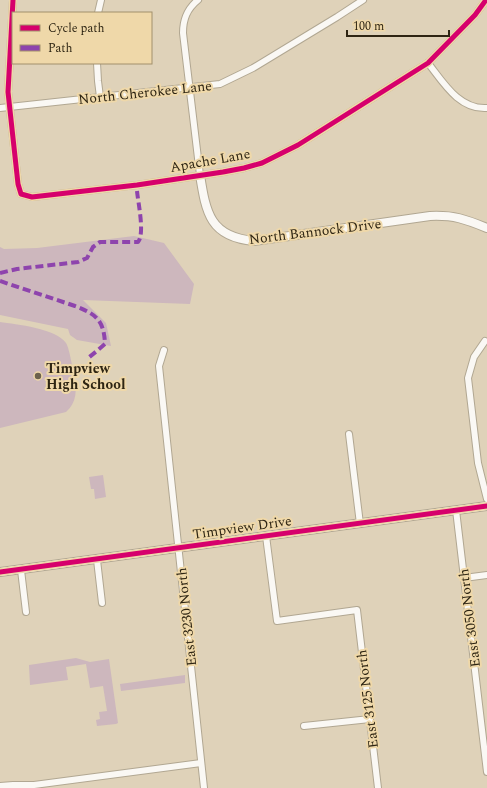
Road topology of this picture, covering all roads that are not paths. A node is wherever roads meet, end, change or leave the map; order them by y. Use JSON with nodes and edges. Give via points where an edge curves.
{"nodes":[{"id":1,"x":13,"y":0,"type":"edge"},
{"id":2,"x":101,"y":0,"type":"edge"},
{"id":3,"x":198,"y":0,"type":"edge"},
{"id":4,"x":364,"y":0,"type":"edge"},
{"id":5,"x":486,"y":0,"type":"edge"},
{"id":6,"x":12,"y":12,"type":"edge"},
{"id":7,"x":98,"y":12,"type":"edge"},
{"id":8,"x":12,"y":18,"type":"edge"},
{"id":9,"x":428,"y":63,"type":"junction"},
{"id":10,"x":97,"y":64,"type":"edge"},
{"id":11,"x":190,"y":86,"type":"junction"},
{"id":12,"x":100,"y":97,"type":"junction"},
{"id":13,"x":10,"y":107,"type":"junction"},
{"id":14,"x":0,"y":108,"type":"edge"},
{"id":15,"x":487,"y":108,"type":"edge"},
{"id":16,"x":200,"y":175,"type":"junction"},
{"id":17,"x":487,"y":228,"type":"edge"},
{"id":18,"x":485,"y":341,"type":"dead end"},
{"id":19,"x":164,"y":350,"type":"dead end"},
{"id":20,"x":350,"y":434,"type":"dead end"},
{"id":21,"x":487,"y":499,"type":"edge"},
{"id":22,"x":487,"y":506,"type":"edge"},
{"id":23,"x":456,"y":510,"type":"junction"},
{"id":24,"x":360,"y":524,"type":"junction"},
{"id":25,"x":266,"y":536,"type":"junction"},
{"id":26,"x":179,"y":548,"type":"junction"},
{"id":27,"x":97,"y":560,"type":"junction"},
{"id":28,"x":21,"y":570,"type":"junction"},
{"id":29,"x":0,"y":572,"type":"edge"},
{"id":30,"x":487,"y":575,"type":"edge"},
{"id":31,"x":464,"y":578,"type":"junction"},
{"id":32,"x":102,"y":604,"type":"dead end"},
{"id":33,"x":26,"y":612,"type":"dead end"},
{"id":34,"x":370,"y":719,"type":"junction"},
{"id":35,"x":304,"y":726,"type":"dead end"},
{"id":36,"x":201,"y":763,"type":"junction"},
{"id":37,"x":487,"y":772,"type":"edge"},
{"id":38,"x":0,"y":786,"type":"edge"},
{"id":39,"x":204,"y":788,"type":"edge"},
{"id":40,"x":378,"y":788,"type":"edge"}],
"edges":[{"from":1,"to":6,"type":"street"},
{"from":2,"to":7,"type":"street"},
{"from":3,"to":11,"type":"street","name":"North Bannock Drive","via":[[187,12],[183,25]]},
{"from":4,"to":11,"type":"street","name":"North Cherokee Lane","via":[[236,77],[220,84]]},
{"from":5,"to":9,"type":"street","name":"Apache Lane","via":[[475,15]]},
{"from":8,"to":13,"type":"street","via":[[8,92]]},
{"from":9,"to":15,"type":"street","via":[[455,96],[464,103]]},
{"from":9,"to":16,"type":"street","name":"Apache Lane","via":[[279,155],[244,168]]},
{"from":10,"to":12,"type":"street"},
{"from":11,"to":12,"type":"street","name":"North Cherokee Lane"},
{"from":11,"to":16,"type":"street","name":"North Bannock Drive"},
{"from":12,"to":13,"type":"street","name":"North Cherokee Lane"},
{"from":13,"to":14,"type":"street","name":"North Cherokee Lane"},
{"from":13,"to":16,"type":"street","name":"Apache Lane","via":[[21,194],[32,197]]},
{"from":16,"to":17,"type":"street","name":"North Bannock Drive","via":[[204,200],[211,218],[220,230],[236,239],[254,241],[447,215]]},
{"from":18,"to":21,"type":"street","via":[[474,357],[468,378],[478,463]]},
{"from":19,"to":26,"type":"street","name":"East 3230 North","via":[[159,366]]},
{"from":20,"to":24,"type":"street"},
{"from":22,"to":23,"type":"street","name":"Timpview Drive"},
{"from":23,"to":24,"type":"street","name":"Timpview Drive"},
{"from":23,"to":31,"type":"street","name":"East 3050 North"},
{"from":24,"to":25,"type":"street","name":"Timpview Drive"},
{"from":25,"to":26,"type":"street","name":"Timpview Drive"},
{"from":25,"to":34,"type":"street","name":"East 3125 North","via":[[277,621],[356,610]]},
{"from":26,"to":27,"type":"street","name":"Timpview Drive"},
{"from":26,"to":36,"type":"street","name":"East 3230 North"},
{"from":27,"to":28,"type":"street","name":"Timpview Drive"},
{"from":27,"to":32,"type":"street"},
{"from":28,"to":29,"type":"street","name":"Timpview Drive"},
{"from":28,"to":33,"type":"street"},
{"from":30,"to":31,"type":"street"},
{"from":31,"to":37,"type":"street","name":"East 3050 North"},
{"from":34,"to":35,"type":"street"},
{"from":34,"to":40,"type":"street","name":"East 3125 North"},
{"from":36,"to":38,"type":"street","via":[[34,785]]},
{"from":36,"to":39,"type":"street","name":"East 3230 North"}]}
